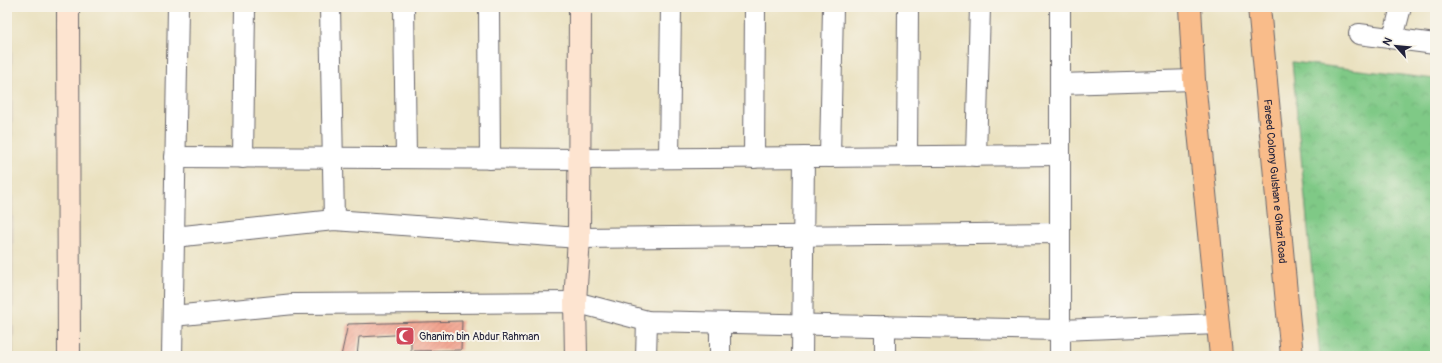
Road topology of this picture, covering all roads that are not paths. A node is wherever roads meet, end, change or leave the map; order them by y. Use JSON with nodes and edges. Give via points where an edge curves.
{"nodes":[{"id":1,"x":68,"y":7,"type":"edge"},
{"id":2,"x":178,"y":7,"type":"edge"},
{"id":3,"x":245,"y":7,"type":"edge"},
{"id":4,"x":330,"y":7,"type":"edge"},
{"id":5,"x":404,"y":7,"type":"edge"},
{"id":6,"x":489,"y":7,"type":"edge"},
{"id":7,"x":580,"y":7,"type":"edge"},
{"id":8,"x":671,"y":7,"type":"edge"},
{"id":9,"x":755,"y":7,"type":"edge"},
{"id":10,"x":833,"y":7,"type":"edge"},
{"id":11,"x":908,"y":7,"type":"edge"},
{"id":12,"x":980,"y":7,"type":"edge"},
{"id":13,"x":1060,"y":7,"type":"edge"},
{"id":14,"x":1190,"y":7,"type":"edge"},
{"id":15,"x":1259,"y":7,"type":"edge"},
{"id":16,"x":1401,"y":7,"type":"edge"},
{"id":17,"x":1359,"y":34,"type":"dead end"},
{"id":18,"x":1393,"y":38,"type":"junction"},
{"id":19,"x":1435,"y":44,"type":"edge"},
{"id":20,"x":1194,"y":80,"type":"junction"},
{"id":21,"x":1060,"y":84,"type":"junction"},
{"id":22,"x":1060,"y":155,"type":"junction"},
{"id":23,"x":907,"y":156,"type":"junction"},
{"id":24,"x":976,"y":156,"type":"junction"},
{"id":25,"x":804,"y":157,"type":"junction"},
{"id":26,"x":830,"y":157,"type":"junction"},
{"id":27,"x":176,"y":158,"type":"junction"},
{"id":28,"x":243,"y":158,"type":"junction"},
{"id":29,"x":332,"y":158,"type":"junction"},
{"id":30,"x":406,"y":158,"type":"junction"},
{"id":31,"x":669,"y":158,"type":"junction"},
{"id":32,"x":754,"y":158,"type":"junction"},
{"id":33,"x":490,"y":159,"type":"junction"},
{"id":34,"x":580,"y":159,"type":"junction"},
{"id":35,"x":334,"y":220,"type":"junction"},
{"id":36,"x":1060,"y":233,"type":"junction"},
{"id":37,"x":803,"y":235,"type":"junction"},
{"id":38,"x":174,"y":237,"type":"junction"},
{"id":39,"x":579,"y":238,"type":"junction"},
{"id":40,"x":575,"y":302,"type":"junction"},
{"id":41,"x":173,"y":316,"type":"junction"},
{"id":42,"x":647,"y":321,"type":"junction"},
{"id":43,"x":720,"y":323,"type":"junction"},
{"id":44,"x":802,"y":324,"type":"junction"},
{"id":45,"x":1218,"y":324,"type":"junction"},
{"id":46,"x":885,"y":326,"type":"junction"},
{"id":47,"x":1060,"y":330,"type":"junction"},
{"id":48,"x":68,"y":356,"type":"edge"},
{"id":49,"x":172,"y":356,"type":"edge"},
{"id":50,"x":576,"y":356,"type":"edge"},
{"id":51,"x":646,"y":356,"type":"edge"},
{"id":52,"x":720,"y":356,"type":"edge"},
{"id":53,"x":802,"y":356,"type":"edge"},
{"id":54,"x":885,"y":356,"type":"edge"},
{"id":55,"x":1060,"y":356,"type":"edge"},
{"id":56,"x":1221,"y":356,"type":"edge"},
{"id":57,"x":1292,"y":356,"type":"edge"}],
"edges":[{"from":1,"to":48,"type":"street"},
{"from":2,"to":27,"type":"street"},
{"from":3,"to":28,"type":"street"},
{"from":4,"to":29,"type":"street"},
{"from":5,"to":30,"type":"street"},
{"from":6,"to":33,"type":"street"},
{"from":7,"to":34,"type":"street"},
{"from":8,"to":31,"type":"street"},
{"from":9,"to":32,"type":"street"},
{"from":10,"to":26,"type":"street"},
{"from":11,"to":23,"type":"street"},
{"from":12,"to":24,"type":"street"},
{"from":13,"to":21,"type":"street"},
{"from":14,"to":20,"type":"main road"},
{"from":15,"to":57,"type":"main road","name":"Fareed Colony Gulshan e Ghazi Road"},
{"from":16,"to":18,"type":"street"},
{"from":17,"to":18,"type":"street"},
{"from":18,"to":19,"type":"street"},
{"from":20,"to":21,"type":"street"},
{"from":20,"to":45,"type":"main road"},
{"from":21,"to":22,"type":"street"},
{"from":22,"to":24,"type":"street"},
{"from":22,"to":36,"type":"street"},
{"from":23,"to":24,"type":"street"},
{"from":23,"to":26,"type":"street"},
{"from":25,"to":26,"type":"street"},
{"from":25,"to":32,"type":"street"},
{"from":25,"to":37,"type":"street"},
{"from":27,"to":28,"type":"street"},
{"from":27,"to":38,"type":"street"},
{"from":28,"to":29,"type":"street"},
{"from":29,"to":30,"type":"street"},
{"from":29,"to":35,"type":"street"},
{"from":30,"to":33,"type":"street"},
{"from":31,"to":32,"type":"street"},
{"from":31,"to":34,"type":"street"},
{"from":33,"to":34,"type":"street"},
{"from":34,"to":39,"type":"street"},
{"from":35,"to":38,"type":"street"},
{"from":35,"to":39,"type":"street"},
{"from":36,"to":37,"type":"street"},
{"from":36,"to":47,"type":"street"},
{"from":37,"to":39,"type":"street"},
{"from":37,"to":44,"type":"street"},
{"from":38,"to":41,"type":"street"},
{"from":39,"to":40,"type":"street"},
{"from":40,"to":41,"type":"street","via":[[294,304]]},
{"from":40,"to":42,"type":"street"},
{"from":40,"to":50,"type":"street"},
{"from":41,"to":49,"type":"street"},
{"from":42,"to":43,"type":"street"},
{"from":42,"to":51,"type":"street"},
{"from":43,"to":44,"type":"street"},
{"from":43,"to":52,"type":"street"},
{"from":44,"to":46,"type":"street"},
{"from":44,"to":53,"type":"street"},
{"from":45,"to":47,"type":"street"},
{"from":45,"to":56,"type":"main road"},
{"from":46,"to":47,"type":"street"},
{"from":46,"to":54,"type":"street"},
{"from":47,"to":55,"type":"street"}]}
